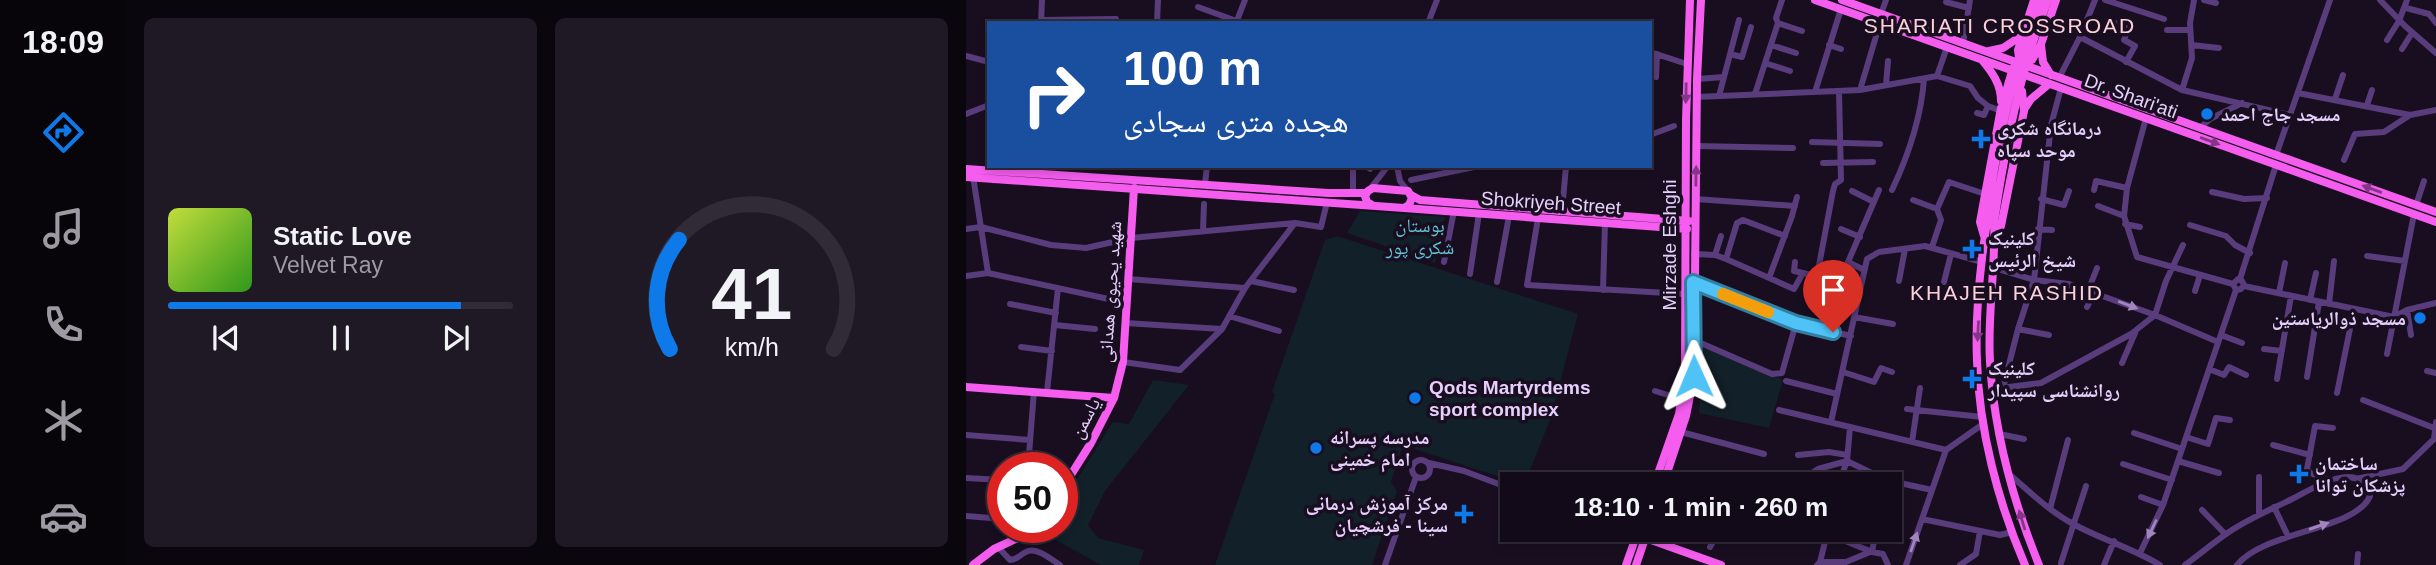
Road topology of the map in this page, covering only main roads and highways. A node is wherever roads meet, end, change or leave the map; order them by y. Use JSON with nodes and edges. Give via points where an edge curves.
{"nodes":[{"id":1,"x":1690,"y":0,"type":"edge"},
{"id":2,"x":1701,"y":0,"type":"edge"},
{"id":3,"x":1815,"y":0,"type":"edge"},
{"id":4,"x":2034,"y":0,"type":"edge"},
{"id":5,"x":2040,"y":0,"type":"edge"},
{"id":6,"x":2048,"y":0,"type":"edge"},
{"id":7,"x":2056,"y":0,"type":"edge"},
{"id":8,"x":1843,"y":2,"type":"edge"},
{"id":9,"x":1881,"y":19,"type":"junction"},
{"id":10,"x":2023,"y":34,"type":"junction"},
{"id":11,"x":2040,"y":44,"type":"junction"},
{"id":12,"x":1983,"y":55,"type":"junction"},
{"id":13,"x":2014,"y":66,"type":"junction"},
{"id":14,"x":2032,"y":73,"type":"junction"},
{"id":15,"x":2053,"y":79,"type":"junction"},
{"id":16,"x":2001,"y":111,"type":"junction"},
{"id":17,"x":2024,"y":111,"type":"junction"},
{"id":18,"x":2276,"y":160,"type":"junction"},
{"id":19,"x":966,"y":169,"type":"edge"},
{"id":20,"x":1017,"y":169,"type":"edge"},
{"id":21,"x":970,"y":177,"type":"edge"},
{"id":22,"x":1134,"y":188,"type":"junction"},
{"id":23,"x":1368,"y":191,"type":"junction"},
{"id":24,"x":1409,"y":193,"type":"junction"},
{"id":25,"x":1372,"y":205,"type":"junction"},
{"id":26,"x":1404,"y":208,"type":"junction"},
{"id":27,"x":2415,"y":209,"type":"junction"},
{"id":28,"x":2436,"y":212,"type":"edge"},
{"id":29,"x":1991,"y":222,"type":"junction"},
{"id":30,"x":2436,"y":222,"type":"edge"},
{"id":31,"x":1685,"y":225,"type":"junction"},
{"id":32,"x":1695,"y":225,"type":"junction"},
{"id":33,"x":1995,"y":237,"type":"junction"},
{"id":34,"x":1985,"y":239,"type":"junction"},
{"id":35,"x":966,"y":387,"type":"edge"},
{"id":36,"x":1114,"y":398,"type":"junction"},
{"id":37,"x":1078,"y":464,"type":"edge"},
{"id":38,"x":1659,"y":472,"type":"edge"},
{"id":39,"x":1667,"y":472,"type":"edge"},
{"id":40,"x":1639,"y":542,"type":"edge"},
{"id":41,"x":1642,"y":542,"type":"edge"},
{"id":42,"x":1659,"y":542,"type":"edge"},
{"id":43,"x":1007,"y":543,"type":"edge"},
{"id":44,"x":978,"y":564,"type":"edge"},
{"id":45,"x":1626,"y":565,"type":"edge"},
{"id":46,"x":1636,"y":565,"type":"edge"},
{"id":47,"x":1721,"y":565,"type":"edge"},
{"id":48,"x":2025,"y":565,"type":"edge"},
{"id":49,"x":2039,"y":565,"type":"edge"}],
"edges":[{"from":1,"to":31,"type":"main road","name":"Mirzade Eshghi","one_way":true},
{"from":32,"to":2,"type":"main road","name":"Mirzade Eshghi","one_way":true},
{"from":3,"to":8,"type":"main road","name":"Dr. Shari'ati"},
{"from":4,"to":10,"type":"main road"},
{"from":5,"to":29,"type":"main road","bridge":true,"via":[[1995,165]]},
{"from":6,"to":29,"type":"main road","bridge":true,"via":[[2022,84]]},
{"from":7,"to":11,"type":"main road"},
{"from":8,"to":9,"type":"main road","name":"Dr. Shari'ati"},
{"from":9,"to":12,"type":"main road","name":"Dr. Shari'ati","via":[[1947,47]]},
{"from":9,"to":12,"type":"main road","name":"Dr. Shari'ati","via":[[1963,43]]},
{"from":10,"to":11,"type":"main road","via":[[2019,58],[2032,60]]},
{"from":10,"to":12,"type":"main road"},
{"from":11,"to":14,"type":"main road"},
{"from":11,"to":15,"type":"main road"},
{"from":12,"to":13,"type":"main road","name":"Dr. Shari'ati"},
{"from":12,"to":16,"type":"main road","via":[[2001,91]]},
{"from":13,"to":14,"type":"main road","name":"Dr. Shari'ati"},
{"from":13,"to":16,"type":"main road"},
{"from":14,"to":15,"type":"main road","name":"Dr. Shari'ati"},
{"from":15,"to":17,"type":"main road"},
{"from":15,"to":18,"type":"main road","name":"Dr. Shari'ati","via":[[2200,128]]},
{"from":15,"to":18,"type":"main road","name":"Dr. Shari'ati","one_way":true,"via":[[2061,88]]},
{"from":16,"to":17,"type":"main road","via":[[2007,95],[2017,87],[2023,93]]},
{"from":16,"to":34,"type":"main road","via":[[1980,222]]},
{"from":17,"to":33,"type":"main road"},
{"from":18,"to":27,"type":"main road","name":"Dr. Shari'ati"},
{"from":19,"to":20,"type":"main road"},
{"from":20,"to":23,"type":"main road","via":[[1353,194]]},
{"from":21,"to":22,"type":"main road"},
{"from":22,"to":25,"type":"main road"},
{"from":22,"to":36,"type":"main road","name":"شهید یحیوی همدانی","via":[[1123,362]]},
{"from":23,"to":24,"type":"main road","name":"Shokriyeh Street"},
{"from":23,"to":25,"type":"main road","via":[[1367,202]]},
{"from":24,"to":26,"type":"main road","via":[[1411,203]]},
{"from":24,"to":31,"type":"main road","name":"Shokriyeh Street","via":[[1420,200]]},
{"from":25,"to":26,"type":"main road","name":"Shokriyeh Street"},
{"from":26,"to":31,"type":"main road","name":"Shokriyeh Street"},
{"from":27,"to":28,"type":"main road","name":"Dr. Shari'ati"},
{"from":27,"to":30,"type":"main road","name":"Dr. Shari'ati"},
{"from":29,"to":33,"type":"main road"},
{"from":29,"to":34,"type":"main road"},
{"from":31,"to":32,"type":"main road","name":"Shokriyeh Street"},
{"from":31,"to":38,"type":"main road","name":"Mirzade Eshghi","via":[[1685,375],[1679,414]]},
{"from":32,"to":39,"type":"main road","name":"Mirzade Eshghi","via":[[1694,376]]},
{"from":49,"to":33,"type":"main road","one_way":true,"via":[[1999,434],[1990,361]]},
{"from":34,"to":48,"type":"main road","one_way":true,"via":[[1976,361],[1983,421],[1994,474]]},
{"from":35,"to":36,"type":"main road"},
{"from":36,"to":37,"type":"main road","name":"یاسمن"},
{"from":40,"to":45,"type":"main road"},
{"from":41,"to":46,"type":"main road"},
{"from":42,"to":47,"type":"main road"},
{"from":43,"to":44,"type":"main road"}]}
